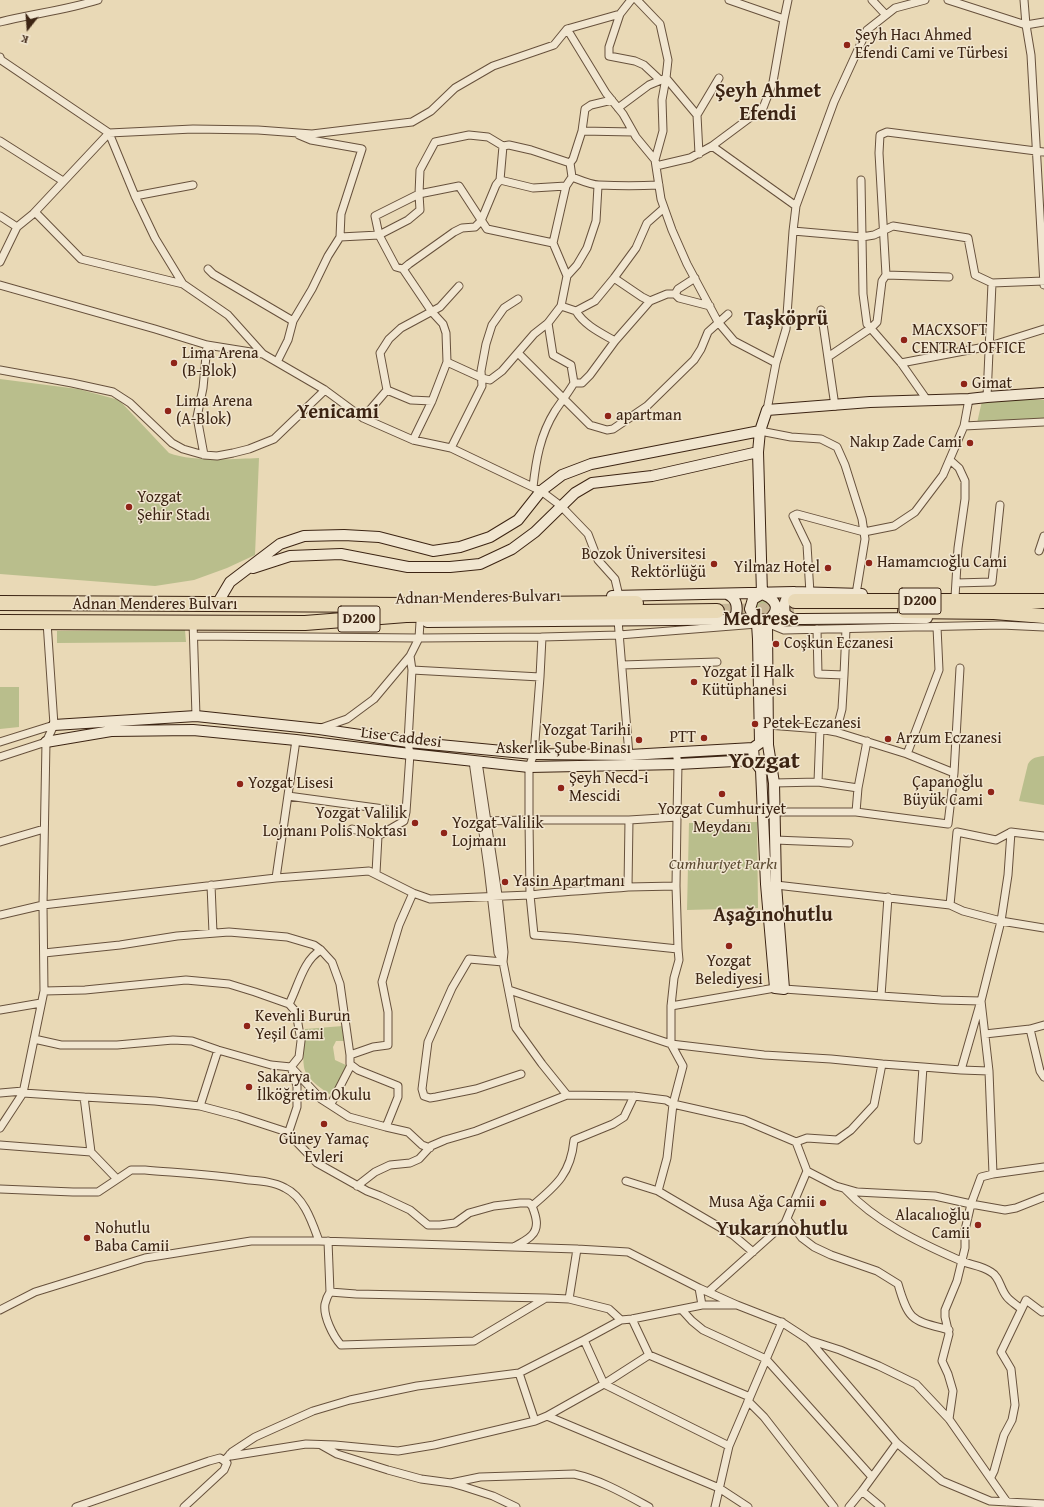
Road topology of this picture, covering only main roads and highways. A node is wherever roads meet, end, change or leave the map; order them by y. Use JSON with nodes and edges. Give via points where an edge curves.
{"nodes":[{"id":1,"x":1044,"y":601,"type":"edge"},
{"id":2,"x":0,"y":603,"type":"edge"},
{"id":3,"x":1043,"y":618,"type":"edge"},
{"id":4,"x":0,"y":622,"type":"edge"}],
"edges":[{"from":1,"to":3,"type":"highway","number":"D200","via":[[795,606],[994,612]]},
{"from":2,"to":4,"type":"highway","name":"Adnan Menderes Bulvarı","number":"D200","via":[[413,605],[720,602],[305,622]]}]}
